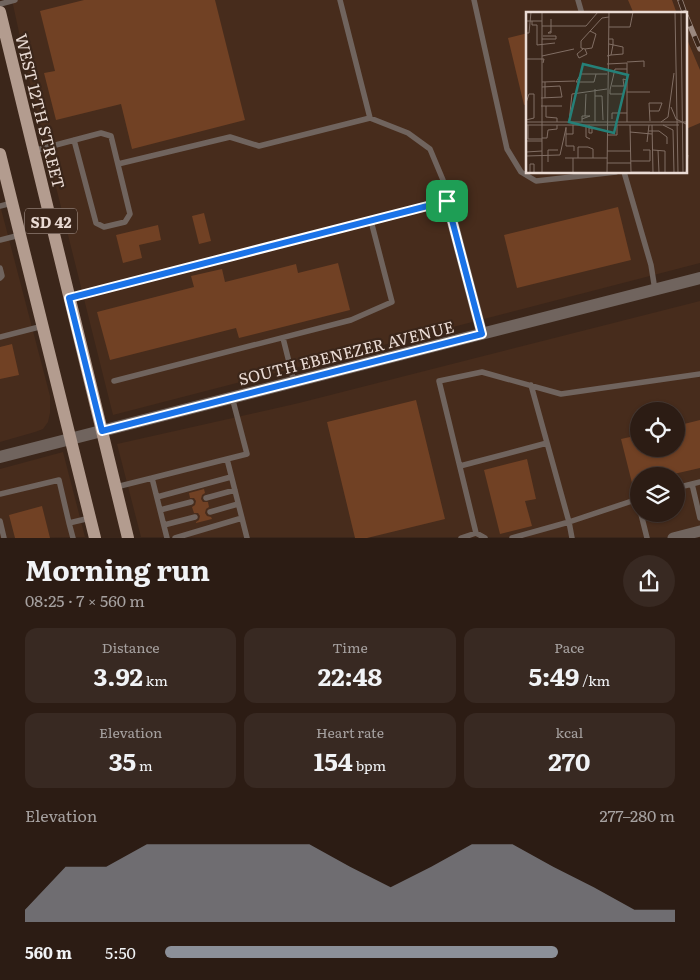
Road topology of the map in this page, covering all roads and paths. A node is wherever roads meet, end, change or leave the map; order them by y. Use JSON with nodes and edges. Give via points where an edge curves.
{"nodes":[{"id":1,"x":15,"y":0,"type":"edge"},
{"id":2,"x":340,"y":0,"type":"edge"},
{"id":3,"x":474,"y":0,"type":"edge"},
{"id":4,"x":0,"y":4,"type":"edge"},
{"id":5,"x":0,"y":12,"type":"edge"},
{"id":6,"x":370,"y":118,"type":"junction"},
{"id":7,"x":74,"y":140,"type":"junction"},
{"id":8,"x":33,"y":151,"type":"junction"},
{"id":9,"x":0,"y":154,"type":"edge"},
{"id":10,"x":118,"y":164,"type":"junction"},
{"id":11,"x":598,"y":174,"type":"edge"},
{"id":12,"x":625,"y":174,"type":"edge"},
{"id":13,"x":447,"y":201,"type":"junction"},
{"id":14,"x":6,"y":205,"type":"edge"},
{"id":15,"x":371,"y":220,"type":"junction"},
{"id":16,"x":20,"y":235,"type":"junction"},
{"id":17,"x":0,"y":240,"type":"edge"},
{"id":18,"x":0,"y":268,"type":"edge"},
{"id":19,"x":0,"y":278,"type":"edge"},
{"id":20,"x":700,"y":278,"type":"edge"},
{"id":21,"x":655,"y":290,"type":"junction"},
{"id":22,"x":69,"y":298,"type":"junction"},
{"id":23,"x":43,"y":326,"type":"junction"},
{"id":24,"x":482,"y":334,"type":"junction"},
{"id":25,"x":0,"y":336,"type":"edge"},
{"id":26,"x":284,"y":338,"type":"junction"},
{"id":27,"x":700,"y":374,"type":"edge"},
{"id":28,"x":114,"y":381,"type":"dead end"},
{"id":29,"x":294,"y":382,"type":"junction"},
{"id":30,"x":530,"y":385,"type":"junction"},
{"id":31,"x":232,"y":398,"type":"junction"},
{"id":32,"x":102,"y":431,"type":"junction"},
{"id":33,"x":71,"y":439,"type":"junction"},
{"id":34,"x":547,"y":443,"type":"junction"},
{"id":35,"x":0,"y":457,"type":"edge"},
{"id":36,"x":227,"y":459,"type":"junction"},
{"id":37,"x":460,"y":466,"type":"junction"},
{"id":38,"x":231,"y":477,"type":"junction"},
{"id":39,"x":152,"y":478,"type":"junction"},
{"id":40,"x":700,"y":482,"type":"edge"},
{"id":41,"x":692,"y":484,"type":"junction"},
{"id":42,"x":685,"y":486,"type":"edge"},
{"id":43,"x":116,"y":487,"type":"junction"},
{"id":44,"x":235,"y":490,"type":"junction"},
{"id":45,"x":0,"y":494,"type":"edge"},
{"id":46,"x":156,"y":497,"type":"junction"},
{"id":47,"x":206,"y":498,"type":"dead end"},
{"id":48,"x":191,"y":502,"type":"dead end"},
{"id":49,"x":630,"y":503,"type":"edge"},
{"id":50,"x":238,"y":504,"type":"junction"},
{"id":51,"x":160,"y":510,"type":"junction"},
{"id":52,"x":210,"y":512,"type":"dead end"},
{"id":53,"x":195,"y":516,"type":"dead end"},
{"id":54,"x":90,"y":518,"type":"junction"},
{"id":55,"x":242,"y":518,"type":"junction"},
{"id":56,"x":700,"y":518,"type":"edge"},
{"id":57,"x":0,"y":521,"type":"edge"},
{"id":58,"x":569,"y":522,"type":"junction"},
{"id":59,"x":644,"y":522,"type":"edge"},
{"id":60,"x":69,"y":523,"type":"junction"},
{"id":61,"x":164,"y":525,"type":"junction"},
{"id":62,"x":700,"y":531,"type":"edge"},
{"id":63,"x":476,"y":533,"type":"junction"},
{"id":64,"x":184,"y":536,"type":"edge"},
{"id":65,"x":4,"y":538,"type":"edge"},
{"id":66,"x":72,"y":538,"type":"edge"},
{"id":67,"x":95,"y":538,"type":"edge"},
{"id":68,"x":128,"y":538,"type":"edge"},
{"id":69,"x":167,"y":538,"type":"edge"},
{"id":70,"x":175,"y":538,"type":"edge"},
{"id":71,"x":247,"y":538,"type":"edge"},
{"id":72,"x":461,"y":538,"type":"edge"},
{"id":73,"x":485,"y":538,"type":"edge"},
{"id":74,"x":512,"y":538,"type":"edge"},
{"id":75,"x":572,"y":538,"type":"edge"},
{"id":76,"x":647,"y":538,"type":"edge"},
{"id":77,"x":673,"y":538,"type":"edge"}],
"edges":[{"from":1,"to":4,"type":"lane"},
{"from":2,"to":6,"type":"lane"},
{"from":3,"to":11,"type":"lane","via":[[507,149],[521,172],[536,181]]},
{"from":5,"to":8,"type":"main road","name":"WEST 12TH STREET","number":"SD 42"},
{"from":6,"to":10,"type":"lane","via":[[259,146],[230,137]]},
{"from":6,"to":13,"type":"lane","via":[[408,134],[430,149],[443,180]]},
{"from":7,"to":8,"type":"lane"},
{"from":7,"to":10,"type":"lane","via":[[101,133],[111,136]]},
{"from":7,"to":10,"type":"lane","via":[[96,224],[104,228],[125,222],[130,214]]},
{"from":8,"to":22,"type":"main road","name":"WEST 12TH STREET","number":"SD 42"},
{"from":9,"to":14,"type":"main road","number":"SD 42"},
{"from":12,"to":21,"type":"lane"},
{"from":13,"to":15,"type":"lane"},
{"from":13,"to":24,"type":"street"},
{"from":14,"to":16,"type":"main road","number":"SD 42"},
{"from":15,"to":22,"type":"lane"},
{"from":15,"to":26,"type":"lane","via":[[392,302],[351,320]]},
{"from":16,"to":17,"type":"lane"},
{"from":16,"to":23,"type":"main road","number":"SD 42"},
{"from":18,"to":19,"type":"lane"},
{"from":20,"to":21,"type":"street","name":"SOUTH EBENEZER AVENUE"},
{"from":21,"to":24,"type":"street","name":"SOUTH EBENEZER AVENUE"},
{"from":22,"to":32,"type":"main road","name":"WEST 12TH STREET","number":"SD 42"},
{"from":23,"to":25,"type":"lane"},
{"from":23,"to":33,"type":"main road","number":"SD 42"},
{"from":24,"to":29,"type":"street","name":"SOUTH EBENEZER AVENUE"},
{"from":26,"to":28,"type":"lane"},
{"from":26,"to":29,"type":"lane"},
{"from":27,"to":30,"type":"lane","via":[[561,394]]},
{"from":29,"to":31,"type":"street","name":"SOUTH EBENEZER AVENUE"},
{"from":30,"to":34,"type":"lane"},
{"from":30,"to":37,"type":"lane","via":[[482,372],[439,381]]},
{"from":31,"to":32,"type":"street","name":"SOUTH EBENEZER AVENUE"},
{"from":31,"to":36,"type":"lane","via":[[247,454]]},
{"from":32,"to":33,"type":"street","name":"SOUTH EBENEZER AVENUE"},
{"from":32,"to":43,"type":"main road","name":"WEST 12TH STREET","number":"SD 42"},
{"from":33,"to":35,"type":"street","name":"SOUTH EBENEZER AVENUE"},
{"from":33,"to":54,"type":"main road","number":"SD 42"},
{"from":34,"to":37,"type":"lane"},
{"from":34,"to":58,"type":"lane"},
{"from":36,"to":38,"type":"lane"},
{"from":36,"to":39,"type":"lane"},
{"from":37,"to":63,"type":"lane"},
{"from":38,"to":44,"type":"lane"},
{"from":38,"to":46,"type":"lane"},
{"from":39,"to":43,"type":"lane"},
{"from":39,"to":46,"type":"lane"},
{"from":40,"to":41,"type":"lane"},
{"from":41,"to":42,"type":"lane"},
{"from":41,"to":56,"type":"lane"},
{"from":43,"to":68,"type":"main road","name":"WEST 12TH STREET","number":"SD 42"},
{"from":44,"to":47,"type":"lane"},
{"from":44,"to":50,"type":"lane"},
{"from":45,"to":60,"type":"lane","via":[[59,480]]},
{"from":46,"to":51,"type":"lane"},
{"from":48,"to":51,"type":"lane"},
{"from":49,"to":58,"type":"lane"},
{"from":50,"to":52,"type":"lane"},
{"from":50,"to":55,"type":"lane"},
{"from":51,"to":61,"type":"lane"},
{"from":53,"to":61,"type":"lane"},
{"from":54,"to":60,"type":"lane"},
{"from":54,"to":67,"type":"main road","number":"SD 42"},
{"from":55,"to":64,"type":"lane"},
{"from":55,"to":71,"type":"lane"},
{"from":57,"to":65,"type":"lane"},
{"from":58,"to":74,"type":"lane"},
{"from":58,"to":75,"type":"lane"},
{"from":59,"to":76,"type":"lane"},
{"from":60,"to":66,"type":"lane"},
{"from":61,"to":69,"type":"lane"},
{"from":62,"to":77,"type":"street"},
{"from":63,"to":72,"type":"lane"},
{"from":63,"to":73,"type":"lane"},
{"from":64,"to":70,"type":"lane"}]}
